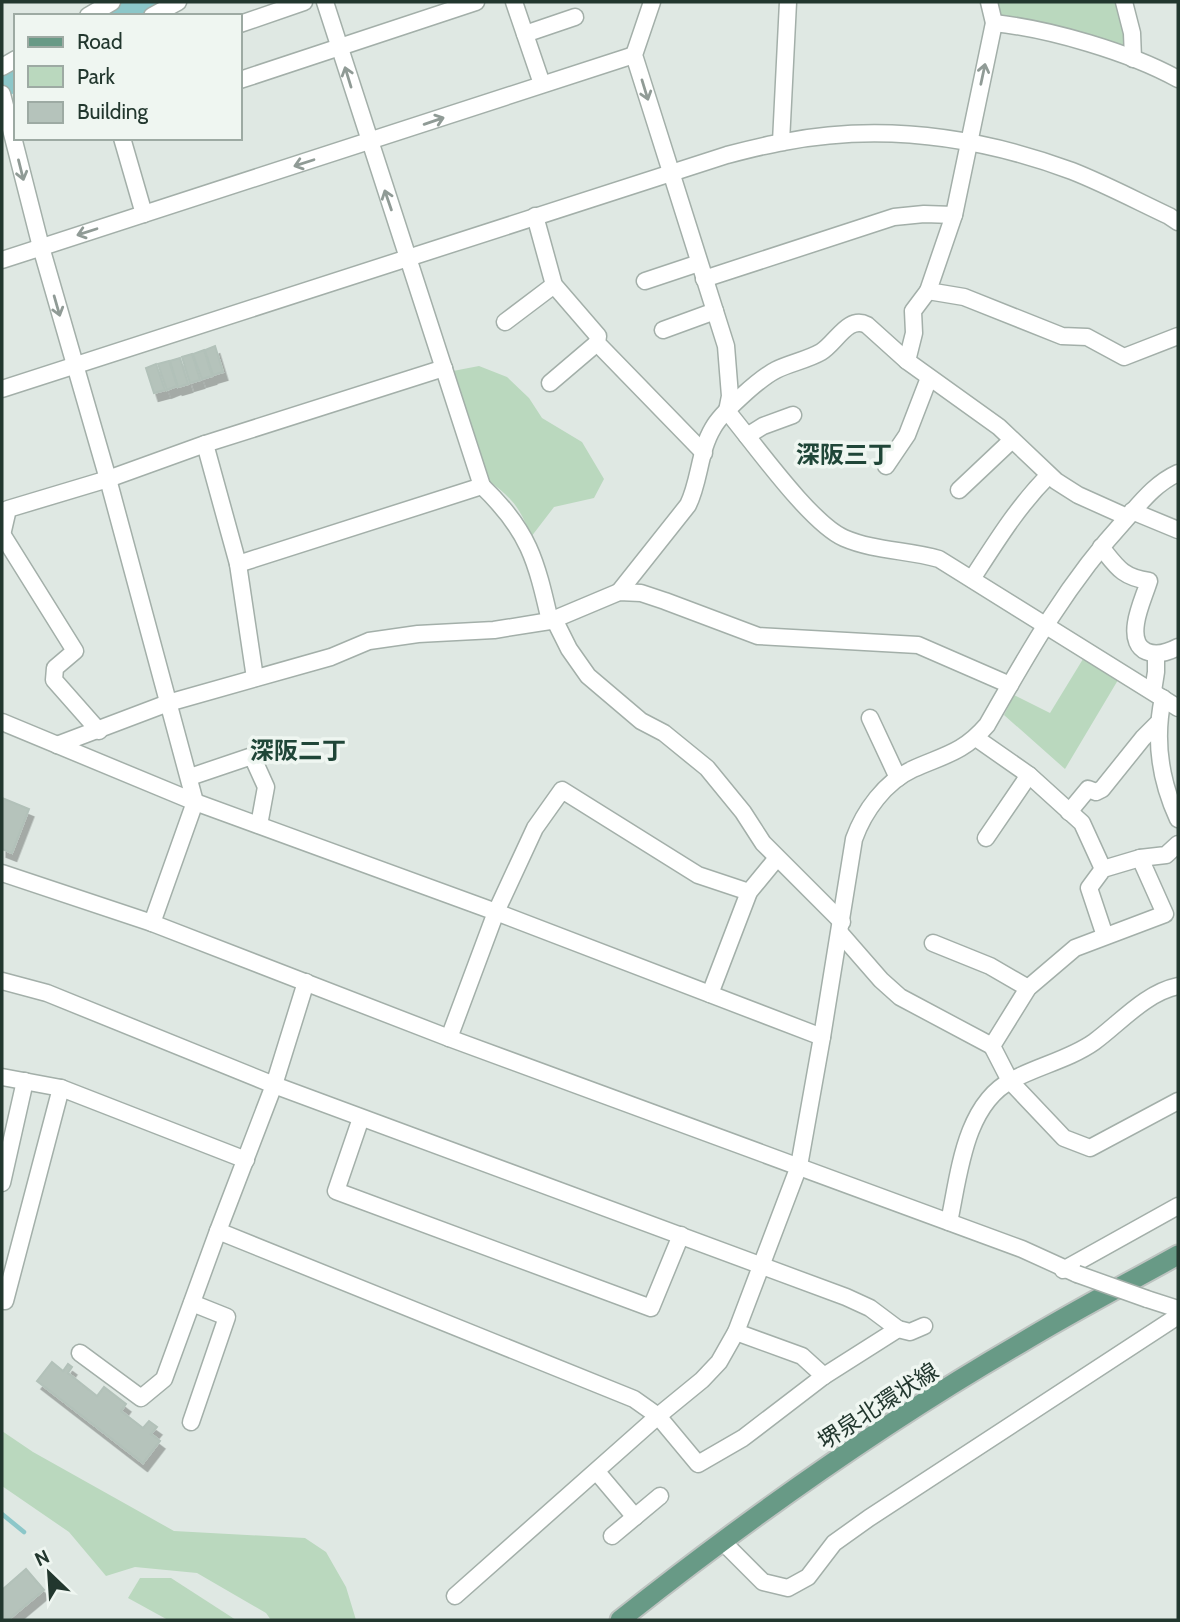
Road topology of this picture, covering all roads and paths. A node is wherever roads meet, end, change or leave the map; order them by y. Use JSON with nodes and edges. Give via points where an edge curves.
{"nodes":[{"id":1,"x":112,"y":2,"type":"edge"},
{"id":2,"x":178,"y":2,"type":"edge"},
{"id":3,"x":304,"y":2,"type":"edge"},
{"id":4,"x":325,"y":2,"type":"edge"},
{"id":5,"x":476,"y":2,"type":"edge"},
{"id":6,"x":514,"y":2,"type":"edge"},
{"id":7,"x":652,"y":2,"type":"edge"},
{"id":8,"x":788,"y":2,"type":"edge"},
{"id":9,"x":989,"y":2,"type":"edge"},
{"id":10,"x":1124,"y":2,"type":"edge"},
{"id":11,"x":91,"y":14,"type":"edge"},
{"id":12,"x":156,"y":14,"type":"edge"},
{"id":13,"x":575,"y":17,"type":"dead end"},
{"id":14,"x":242,"y":23,"type":"edge"},
{"id":15,"x":994,"y":23,"type":"junction"},
{"id":16,"x":525,"y":34,"type":"junction"},
{"id":17,"x":339,"y":48,"type":"junction"},
{"id":18,"x":634,"y":55,"type":"junction"},
{"id":19,"x":1133,"y":59,"type":"junction"},
{"id":20,"x":242,"y":79,"type":"edge"},
{"id":21,"x":1178,"y":79,"type":"edge"},
{"id":22,"x":542,"y":84,"type":"junction"},
{"id":23,"x":6,"y":102,"type":"edge"},
{"id":24,"x":14,"y":135,"type":"edge"},
{"id":25,"x":15,"y":140,"type":"edge"},
{"id":26,"x":123,"y":140,"type":"edge"},
{"id":27,"x":968,"y":141,"type":"junction"},
{"id":28,"x":369,"y":142,"type":"junction"},
{"id":29,"x":782,"y":142,"type":"junction"},
{"id":30,"x":670,"y":173,"type":"junction"},
{"id":31,"x":144,"y":214,"type":"junction"},
{"id":32,"x":954,"y":215,"type":"junction"},
{"id":33,"x":536,"y":216,"type":"junction"},
{"id":34,"x":1178,"y":222,"type":"edge"},
{"id":35,"x":41,"y":247,"type":"junction"},
{"id":36,"x":408,"y":257,"type":"junction"},
{"id":37,"x":2,"y":260,"type":"edge"},
{"id":38,"x":702,"y":271,"type":"junction"},
{"id":39,"x":645,"y":281,"type":"dead end"},
{"id":40,"x":554,"y":285,"type":"junction"},
{"id":41,"x":928,"y":291,"type":"junction"},
{"id":42,"x":715,"y":311,"type":"junction"},
{"id":43,"x":505,"y":322,"type":"dead end"},
{"id":44,"x":663,"y":330,"type":"dead end"},
{"id":45,"x":1178,"y":336,"type":"edge"},
{"id":46,"x":597,"y":343,"type":"junction"},
{"id":47,"x":907,"y":361,"type":"junction"},
{"id":48,"x":74,"y":366,"type":"junction"},
{"id":49,"x":444,"y":368,"type":"junction"},
{"id":50,"x":929,"y":378,"type":"junction"},
{"id":51,"x":551,"y":383,"type":"dead end"},
{"id":52,"x":2,"y":389,"type":"edge"},
{"id":53,"x":727,"y":411,"type":"junction"},
{"id":54,"x":793,"y":415,"type":"dead end"},
{"id":55,"x":747,"y":436,"type":"junction"},
{"id":56,"x":1012,"y":440,"type":"junction"},
{"id":57,"x":205,"y":444,"type":"junction"},
{"id":58,"x":704,"y":453,"type":"junction"},
{"id":59,"x":886,"y":466,"type":"dead end"},
{"id":60,"x":1178,"y":473,"type":"edge"},
{"id":61,"x":1049,"y":475,"type":"junction"},
{"id":62,"x":108,"y":479,"type":"junction"},
{"id":63,"x":482,"y":486,"type":"junction"},
{"id":64,"x":959,"y":490,"type":"dead end"},
{"id":65,"x":1130,"y":514,"type":"junction"},
{"id":66,"x":1178,"y":530,"type":"edge"},
{"id":67,"x":2,"y":534,"type":"edge"},
{"id":68,"x":1101,"y":547,"type":"junction"},
{"id":69,"x":238,"y":564,"type":"junction"},
{"id":70,"x":972,"y":579,"type":"junction"},
{"id":71,"x":619,"y":592,"type":"junction"},
{"id":72,"x":552,"y":620,"type":"junction"},
{"id":73,"x":1045,"y":624,"type":"junction"},
{"id":74,"x":1178,"y":647,"type":"edge"},
{"id":75,"x":1156,"y":655,"type":"junction"},
{"id":76,"x":255,"y":678,"type":"junction"},
{"id":77,"x":1010,"y":685,"type":"junction"},
{"id":78,"x":1158,"y":695,"type":"junction"},
{"id":79,"x":168,"y":703,"type":"junction"},
{"id":80,"x":1178,"y":708,"type":"edge"},
{"id":81,"x":870,"y":718,"type":"dead end"},
{"id":82,"x":2,"y":722,"type":"edge"},
{"id":83,"x":1157,"y":724,"type":"junction"},
{"id":84,"x":99,"y":731,"type":"junction"},
{"id":85,"x":976,"y":738,"type":"junction"},
{"id":86,"x":57,"y":745,"type":"junction"},
{"id":87,"x":1029,"y":775,"type":"junction"},
{"id":88,"x":190,"y":778,"type":"junction"},
{"id":89,"x":898,"y":778,"type":"junction"},
{"id":90,"x":195,"y":802,"type":"junction"},
{"id":91,"x":1069,"y":812,"type":"junction"},
{"id":92,"x":1178,"y":818,"type":"edge"},
{"id":93,"x":258,"y":825,"type":"junction"},
{"id":94,"x":986,"y":838,"type":"dead end"},
{"id":95,"x":1178,"y":844,"type":"edge"},
{"id":96,"x":777,"y":858,"type":"junction"},
{"id":97,"x":1140,"y":858,"type":"junction"},
{"id":98,"x":1103,"y":869,"type":"junction"},
{"id":99,"x":2,"y":873,"type":"edge"},
{"id":100,"x":748,"y":892,"type":"junction"},
{"id":101,"x":496,"y":912,"type":"junction"},
{"id":102,"x":152,"y":923,"type":"junction"},
{"id":103,"x":841,"y":927,"type":"junction"},
{"id":104,"x":1105,"y":936,"type":"junction"},
{"id":105,"x":933,"y":943,"type":"dead end"},
{"id":106,"x":2,"y":981,"type":"edge"},
{"id":107,"x":306,"y":982,"type":"junction"},
{"id":108,"x":1178,"y":986,"type":"edge"},
{"id":109,"x":1028,"y":988,"type":"junction"},
{"id":110,"x":710,"y":994,"type":"junction"},
{"id":111,"x":822,"y":1037,"type":"junction"},
{"id":112,"x":449,"y":1038,"type":"junction"},
{"id":113,"x":992,"y":1046,"type":"junction"},
{"id":114,"x":2,"y":1077,"type":"edge"},
{"id":115,"x":25,"y":1081,"type":"junction"},
{"id":116,"x":1010,"y":1081,"type":"junction"},
{"id":117,"x":274,"y":1085,"type":"junction"},
{"id":118,"x":61,"y":1088,"type":"junction"},
{"id":119,"x":1178,"y":1101,"type":"edge"},
{"id":120,"x":361,"y":1118,"type":"junction"},
{"id":121,"x":246,"y":1160,"type":"junction"},
{"id":122,"x":799,"y":1166,"type":"junction"},
{"id":123,"x":2,"y":1183,"type":"edge"},
{"id":124,"x":1178,"y":1206,"type":"edge"},
{"id":125,"x":949,"y":1222,"type":"junction"},
{"id":126,"x":218,"y":1231,"type":"junction"},
{"id":127,"x":681,"y":1235,"type":"junction"},
{"id":128,"x":1178,"y":1255,"type":"edge"},
{"id":129,"x":760,"y":1266,"type":"junction"},
{"id":130,"x":1070,"y":1272,"type":"junction"},
{"id":131,"x":9,"y":1303,"type":"edge"},
{"id":132,"x":192,"y":1303,"type":"junction"},
{"id":133,"x":1178,"y":1308,"type":"edge"},
{"id":134,"x":1178,"y":1316,"type":"edge"},
{"id":135,"x":924,"y":1326,"type":"dead end"},
{"id":136,"x":898,"y":1329,"type":"junction"},
{"id":137,"x":736,"y":1332,"type":"junction"},
{"id":138,"x":80,"y":1353,"type":"dead end"},
{"id":139,"x":824,"y":1376,"type":"junction"},
{"id":140,"x":658,"y":1416,"type":"junction"},
{"id":141,"x":191,"y":1422,"type":"dead end"},
{"id":142,"x":597,"y":1472,"type":"junction"},
{"id":143,"x":660,"y":1496,"type":"dead end"},
{"id":144,"x":635,"y":1517,"type":"junction"},
{"id":145,"x":612,"y":1536,"type":"dead end"},
{"id":146,"x":723,"y":1542,"type":"junction"},
{"id":147,"x":455,"y":1596,"type":"dead end"},
{"id":148,"x":620,"y":1620,"type":"edge"}],
"edges":[{"from":1,"to":11,"type":"street"},
{"from":2,"to":12,"type":"street"},
{"from":3,"to":14,"type":"street"},
{"from":4,"to":17,"type":"street"},
{"from":5,"to":17,"type":"street"},
{"from":6,"to":16,"type":"street"},
{"from":7,"to":18,"type":"street"},
{"from":8,"to":29,"type":"street"},
{"from":9,"to":15,"type":"street"},
{"from":10,"to":19,"type":"street"},
{"from":13,"to":16,"type":"street"},
{"from":15,"to":19,"type":"street","via":[[1032,27]]},
{"from":27,"to":15,"type":"street","one_way":true},
{"from":16,"to":22,"type":"street"},
{"from":17,"to":20,"type":"street"},
{"from":28,"to":17,"type":"street","one_way":true},
{"from":18,"to":22,"type":"street"},
{"from":18,"to":30,"type":"street","one_way":true},
{"from":19,"to":21,"type":"street"},
{"from":28,"to":22,"type":"street","one_way":true},
{"from":23,"to":24,"type":"street","one_way":true},
{"from":25,"to":35,"type":"street","one_way":true},
{"from":26,"to":31,"type":"street"},
{"from":27,"to":29,"type":"street","via":[[841,134]]},
{"from":27,"to":32,"type":"street"},
{"from":27,"to":34,"type":"street","via":[[1075,172]]},
{"from":28,"to":31,"type":"street","one_way":true},
{"from":36,"to":28,"type":"street","one_way":true},
{"from":29,"to":30,"type":"street"},
{"from":30,"to":33,"type":"street"},
{"from":30,"to":38,"type":"street"},
{"from":31,"to":35,"type":"street","one_way":true},
{"from":32,"to":38,"type":"street","via":[[894,217]]},
{"from":32,"to":41,"type":"street"},
{"from":33,"to":36,"type":"street"},
{"from":33,"to":40,"type":"street"},
{"from":35,"to":37,"type":"street"},
{"from":35,"to":48,"type":"street","one_way":true},
{"from":36,"to":48,"type":"street"},
{"from":36,"to":49,"type":"street"},
{"from":38,"to":39,"type":"street"},
{"from":38,"to":42,"type":"street"},
{"from":40,"to":43,"type":"street"},
{"from":40,"to":46,"type":"street","via":[[598,336]]},
{"from":41,"to":45,"type":"street","via":[[964,297],[1062,336],[1087,337],[1124,357]]},
{"from":41,"to":47,"type":"street","via":[[913,312],[914,333]]},
{"from":42,"to":44,"type":"street"},
{"from":42,"to":53,"type":"street","via":[[730,368]]},
{"from":46,"to":51,"type":"street"},
{"from":46,"to":58,"type":"street"},
{"from":47,"to":50,"type":"street"},
{"from":47,"to":53,"type":"street","via":[[867,325],[852,322],[820,352],[772,372]]},
{"from":48,"to":52,"type":"street"},
{"from":48,"to":62,"type":"street"},
{"from":49,"to":57,"type":"street"},
{"from":49,"to":63,"type":"street"},
{"from":50,"to":56,"type":"street"},
{"from":50,"to":59,"type":"street","via":[[906,435]]},
{"from":53,"to":55,"type":"street"},
{"from":53,"to":58,"type":"street","via":[[713,428]]},
{"from":54,"to":55,"type":"street"},
{"from":55,"to":70,"type":"street","via":[[829,529],[845,538],[939,559]]},
{"from":56,"to":61,"type":"street"},
{"from":56,"to":64,"type":"street"},
{"from":57,"to":62,"type":"street"},
{"from":57,"to":69,"type":"street"},
{"from":58,"to":71,"type":"street","via":[[688,505]]},
{"from":60,"to":65,"type":"street","via":[[1153,488]]},
{"from":61,"to":65,"type":"street","via":[[1078,495]]},
{"from":61,"to":70,"type":"street","via":[[1030,494]]},
{"from":62,"to":67,"type":"street","via":[[8,509]]},
{"from":62,"to":79,"type":"street"},
{"from":63,"to":69,"type":"street"},
{"from":63,"to":72,"type":"street","via":[[511,515],[530,548]]},
{"from":65,"to":66,"type":"street"},
{"from":65,"to":68,"type":"street"},
{"from":67,"to":84,"type":"street","via":[[75,651],[55,668],[54,680]]},
{"from":68,"to":73,"type":"street"},
{"from":68,"to":75,"type":"street","via":[[1123,573],[1149,580],[1136,634],[1145,652]]},
{"from":69,"to":76,"type":"street"},
{"from":70,"to":73,"type":"street"},
{"from":71,"to":72,"type":"street"},
{"from":71,"to":77,"type":"street","via":[[640,593],[758,636],[918,645]]},
{"from":72,"to":76,"type":"street","via":[[369,641]]},
{"from":72,"to":96,"type":"street","via":[[588,676],[707,768]]},
{"from":73,"to":77,"type":"street"},
{"from":73,"to":78,"type":"street"},
{"from":74,"to":75,"type":"street"},
{"from":75,"to":78,"type":"street"},
{"from":76,"to":79,"type":"street"},
{"from":77,"to":85,"type":"street"},
{"from":78,"to":80,"type":"street"},
{"from":78,"to":83,"type":"street"},
{"from":79,"to":84,"type":"street"},
{"from":79,"to":88,"type":"street"},
{"from":81,"to":89,"type":"street"},
{"from":82,"to":86,"type":"street"},
{"from":83,"to":91,"type":"street","via":[[1102,789],[1088,789]]},
{"from":83,"to":92,"type":"street","via":[[1162,777]]},
{"from":84,"to":86,"type":"street"},
{"from":85,"to":87,"type":"street"},
{"from":85,"to":89,"type":"street","via":[[957,752]]},
{"from":86,"to":90,"type":"street"},
{"from":87,"to":91,"type":"street"},
{"from":87,"to":94,"type":"street"},
{"from":88,"to":90,"type":"street"},
{"from":88,"to":93,"type":"street","via":[[252,756],[266,787]]},
{"from":89,"to":103,"type":"street","via":[[860,824],[854,839]]},
{"from":90,"to":93,"type":"street"},
{"from":90,"to":102,"type":"street"},
{"from":91,"to":98,"type":"street","via":[[1082,823]]},
{"from":93,"to":101,"type":"street"},
{"from":95,"to":97,"type":"street","via":[[1166,855]]},
{"from":96,"to":100,"type":"street"},
{"from":96,"to":103,"type":"street"},
{"from":97,"to":98,"type":"street"},
{"from":97,"to":104,"type":"street","via":[[1165,914]]},
{"from":98,"to":104,"type":"street","via":[[1089,888]]},
{"from":99,"to":102,"type":"street"},
{"from":100,"to":101,"type":"street","via":[[698,875],[562,790],[535,828]]},
{"from":100,"to":110,"type":"street"},
{"from":101,"to":110,"type":"street"},
{"from":101,"to":112,"type":"street"},
{"from":102,"to":107,"type":"street"},
{"from":103,"to":111,"type":"street"},
{"from":103,"to":113,"type":"street","via":[[881,980],[900,997]]},
{"from":104,"to":109,"type":"street","via":[[1075,948]]},
{"from":105,"to":109,"type":"street"},
{"from":106,"to":117,"type":"street","via":[[47,993]]},
{"from":107,"to":112,"type":"street"},
{"from":107,"to":117,"type":"street"},
{"from":108,"to":116,"type":"street","via":[[1150,999],[1091,1044]]},
{"from":109,"to":113,"type":"street"},
{"from":110,"to":111,"type":"street"},
{"from":111,"to":122,"type":"street"},
{"from":112,"to":122,"type":"street"},
{"from":113,"to":116,"type":"street"},
{"from":114,"to":115,"type":"street"},
{"from":115,"to":118,"type":"street"},
{"from":115,"to":123,"type":"street"},
{"from":116,"to":119,"type":"street","via":[[1064,1138],[1090,1148]]},
{"from":116,"to":125,"type":"street","via":[[996,1090],[977,1118],[966,1145]]},
{"from":117,"to":120,"type":"street"},
{"from":117,"to":121,"type":"street"},
{"from":118,"to":121,"type":"street"},
{"from":118,"to":131,"type":"street"},
{"from":120,"to":127,"type":"street"},
{"from":120,"to":127,"type":"street","via":[[336,1191],[651,1308]]},
{"from":121,"to":126,"type":"street"},
{"from":122,"to":125,"type":"street"},
{"from":122,"to":129,"type":"street"},
{"from":124,"to":130,"type":"street"},
{"from":125,"to":130,"type":"street"},
{"from":126,"to":132,"type":"street"},
{"from":126,"to":140,"type":"street","via":[[634,1399]]},
{"from":127,"to":129,"type":"street"},
{"from":128,"to":146,"type":"main road","name":"堺泉北環状線","via":[[1020,1343],[869,1439]]},
{"from":129,"to":136,"type":"street","via":[[846,1297]]},
{"from":129,"to":137,"type":"street"},
{"from":130,"to":133,"type":"street","bridge":true},
{"from":132,"to":138,"type":"street","via":[[164,1379],[141,1398]]},
{"from":132,"to":141,"type":"street","via":[[227,1317]]},
{"from":134,"to":146,"type":"street","via":[[869,1518],[834,1544],[808,1577],[788,1588],[763,1582]]},
{"from":135,"to":136,"type":"street","via":[[910,1332]]},
{"from":136,"to":139,"type":"street"},
{"from":137,"to":139,"type":"street","via":[[802,1356]]},
{"from":137,"to":140,"type":"street","via":[[719,1362]]},
{"from":139,"to":140,"type":"street","via":[[743,1438],[698,1464]]},
{"from":140,"to":142,"type":"street"},
{"from":142,"to":144,"type":"street"},
{"from":142,"to":147,"type":"street"},
{"from":143,"to":144,"type":"street"},
{"from":144,"to":145,"type":"street"},
{"from":146,"to":148,"type":"main road","name":"堺泉北環状線"}]}
